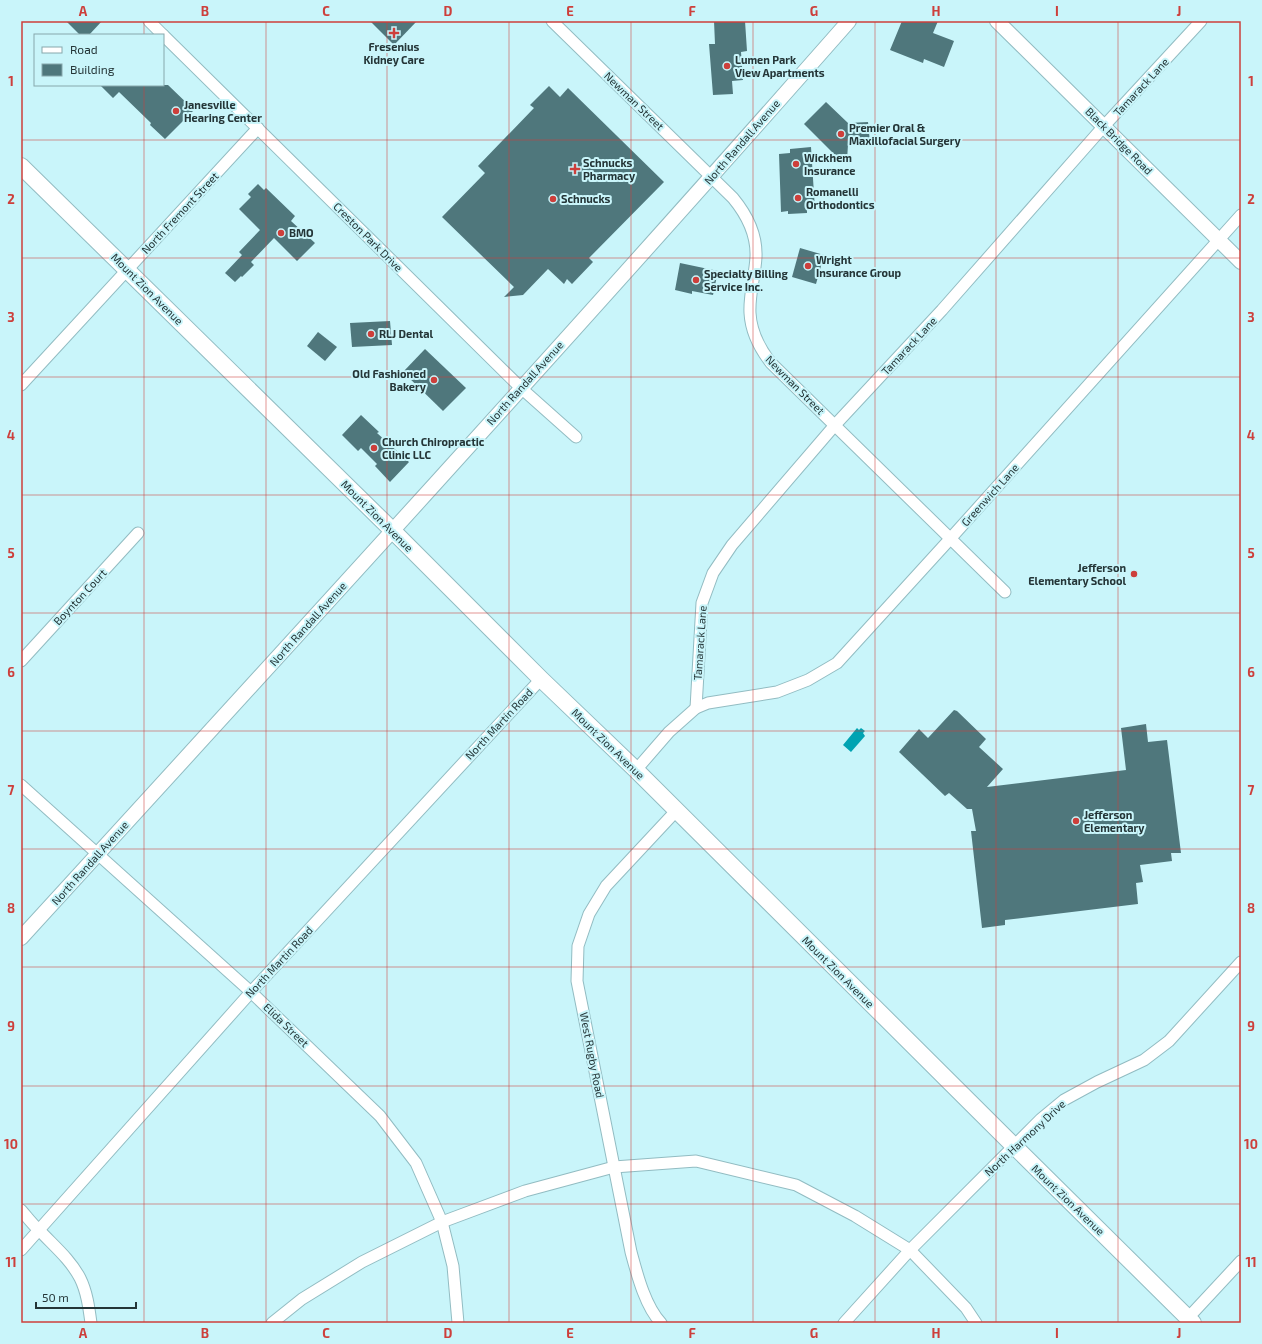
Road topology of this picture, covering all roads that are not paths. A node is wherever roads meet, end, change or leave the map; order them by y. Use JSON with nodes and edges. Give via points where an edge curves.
{"nodes":[{"id":1,"x":149,"y":21,"type":"edge"},
{"id":2,"x":552,"y":21,"type":"edge"},
{"id":3,"x":849,"y":21,"type":"edge"},
{"id":4,"x":997,"y":21,"type":"edge"},
{"id":5,"x":1201,"y":21,"type":"edge"},
{"id":6,"x":162,"y":34,"type":"edge"},
{"id":7,"x":164,"y":36,"type":"edge"},
{"id":8,"x":1104,"y":126,"type":"junction"},
{"id":9,"x":258,"y":128,"type":"junction"},
{"id":10,"x":21,"y":166,"type":"edge"},
{"id":11,"x":712,"y":177,"type":"junction"},
{"id":12,"x":1241,"y":215,"type":"edge"},
{"id":13,"x":1218,"y":240,"type":"junction"},
{"id":14,"x":1241,"y":262,"type":"edge"},
{"id":15,"x":128,"y":270,"type":"junction"},
{"id":16,"x":21,"y":385,"type":"edge"},
{"id":17,"x":521,"y":388,"type":"junction"},
{"id":18,"x":835,"y":425,"type":"junction"},
{"id":19,"x":576,"y":437,"type":"dead end"},
{"id":20,"x":393,"y":531,"type":"junction"},
{"id":21,"x":138,"y":533,"type":"dead end"},
{"id":22,"x":950,"y":539,"type":"junction"},
{"id":23,"x":1005,"y":592,"type":"dead end"},
{"id":24,"x":21,"y":661,"type":"edge"},
{"id":25,"x":541,"y":679,"type":"junction"},
{"id":26,"x":696,"y":708,"type":"junction"},
{"id":27,"x":636,"y":770,"type":"junction"},
{"id":28,"x":21,"y":785,"type":"edge"},
{"id":29,"x":676,"y":811,"type":"junction"},
{"id":30,"x":98,"y":854,"type":"junction"},
{"id":31,"x":21,"y":938,"type":"edge"},
{"id":32,"x":1241,"y":962,"type":"edge"},
{"id":33,"x":251,"y":992,"type":"junction"},
{"id":34,"x":1014,"y":1146,"type":"junction"},
{"id":35,"x":614,"y":1167,"type":"junction"},
{"id":36,"x":21,"y":1210,"type":"edge"},
{"id":37,"x":442,"y":1222,"type":"junction"},
{"id":38,"x":39,"y":1230,"type":"junction"},
{"id":39,"x":21,"y":1250,"type":"edge"},
{"id":40,"x":910,"y":1250,"type":"junction"},
{"id":41,"x":1241,"y":1261,"type":"edge"},
{"id":42,"x":1191,"y":1321,"type":"edge"},
{"id":43,"x":91,"y":1323,"type":"edge"},
{"id":44,"x":272,"y":1323,"type":"edge"},
{"id":45,"x":458,"y":1323,"type":"edge"},
{"id":46,"x":661,"y":1323,"type":"edge"},
{"id":47,"x":844,"y":1323,"type":"edge"},
{"id":48,"x":976,"y":1323,"type":"edge"}],
"edges":[{"from":1,"to":6,"type":"street","name":"Creston Park Drive"},
{"from":2,"to":11,"type":"street","name":"Newman Street"},
{"from":3,"to":11,"type":"street","name":"North Randall Avenue"},
{"from":4,"to":8,"type":"street","name":"Black Bridge Road"},
{"from":5,"to":8,"type":"street","name":"Tamarack Lane"},
{"from":7,"to":9,"type":"street","name":"Creston Park Drive"},
{"from":8,"to":13,"type":"street","name":"Black Bridge Road"},
{"from":8,"to":18,"type":"street","name":"Tamarack Lane","via":[[942,310]]},
{"from":9,"to":15,"type":"street","name":"North Fremont Street"},
{"from":9,"to":17,"type":"street","name":"Creston Park Drive"},
{"from":10,"to":15,"type":"main road","name":"Mount Zion Avenue"},
{"from":11,"to":17,"type":"street","name":"North Randall Avenue"},
{"from":11,"to":18,"type":"street","name":"Newman Street","via":[[743,210],[752,229],[756,257],[750,314],[754,334],[771,364]]},
{"from":12,"to":13,"type":"street","name":"Greenwich Lane"},
{"from":13,"to":14,"type":"street","name":"Black Bridge Road"},
{"from":13,"to":22,"type":"street","name":"Greenwich Lane"},
{"from":15,"to":16,"type":"street","name":"North Fremont Street"},
{"from":15,"to":20,"type":"main road","name":"Mount Zion Avenue"},
{"from":17,"to":19,"type":"street","name":"Creston Park Drive"},
{"from":17,"to":20,"type":"street","name":"North Randall Avenue"},
{"from":18,"to":22,"type":"street","name":"Newman Street"},
{"from":18,"to":26,"type":"street","name":"Tamarack Lane","via":[[732,545],[713,573],[702,603]]},
{"from":20,"to":25,"type":"main road","name":"Mount Zion Avenue"},
{"from":20,"to":30,"type":"street","name":"North Randall Avenue"},
{"from":21,"to":24,"type":"street","name":"Boynton Court"},
{"from":22,"to":23,"type":"street","name":"Newman Street"},
{"from":22,"to":26,"type":"street","name":"Greenwich Lane","via":[[837,663],[808,680],[777,692],[708,703]]},
{"from":25,"to":27,"type":"main road","name":"Mount Zion Avenue"},
{"from":25,"to":33,"type":"street","name":"North Martin Road"},
{"from":26,"to":27,"type":"street","via":[[669,732]]},
{"from":27,"to":29,"type":"main road","name":"Mount Zion Avenue"},
{"from":28,"to":30,"type":"street","name":"Elida Street"},
{"from":29,"to":34,"type":"main road","name":"Mount Zion Avenue"},
{"from":29,"to":35,"type":"street","name":"West Rugby Road","via":[[606,886],[589,914],[578,946],[577,981]]},
{"from":30,"to":31,"type":"street","name":"North Randall Avenue"},
{"from":30,"to":33,"type":"street","name":"Elida Street"},
{"from":32,"to":34,"type":"street","name":"North Harmony Drive","via":[[1169,1041],[1144,1060],[1064,1100]]},
{"from":33,"to":37,"type":"street","name":"Elida Street","via":[[380,1116],[416,1163]]},
{"from":33,"to":38,"type":"street","name":"North Martin Road"},
{"from":34,"to":40,"type":"street","name":"North Harmony Drive"},
{"from":34,"to":42,"type":"main road","name":"Mount Zion Avenue"},
{"from":35,"to":37,"type":"street","via":[[525,1191]]},
{"from":35,"to":40,"type":"street","via":[[696,1161],[796,1185],[855,1216]]},
{"from":35,"to":46,"type":"street","name":"West Rugby Road","via":[[630,1252],[641,1287]]},
{"from":36,"to":38,"type":"street"},
{"from":37,"to":44,"type":"street","via":[[362,1262],[302,1299]]},
{"from":37,"to":45,"type":"street","name":"Elida Street","via":[[453,1266]]},
{"from":38,"to":39,"type":"street","name":"North Martin Road"},
{"from":38,"to":43,"type":"street","via":[[62,1252],[80,1279]]},
{"from":40,"to":47,"type":"street","name":"North Harmony Drive"},
{"from":40,"to":48,"type":"street","via":[[966,1308]]},
{"from":41,"to":42,"type":"street"}]}
